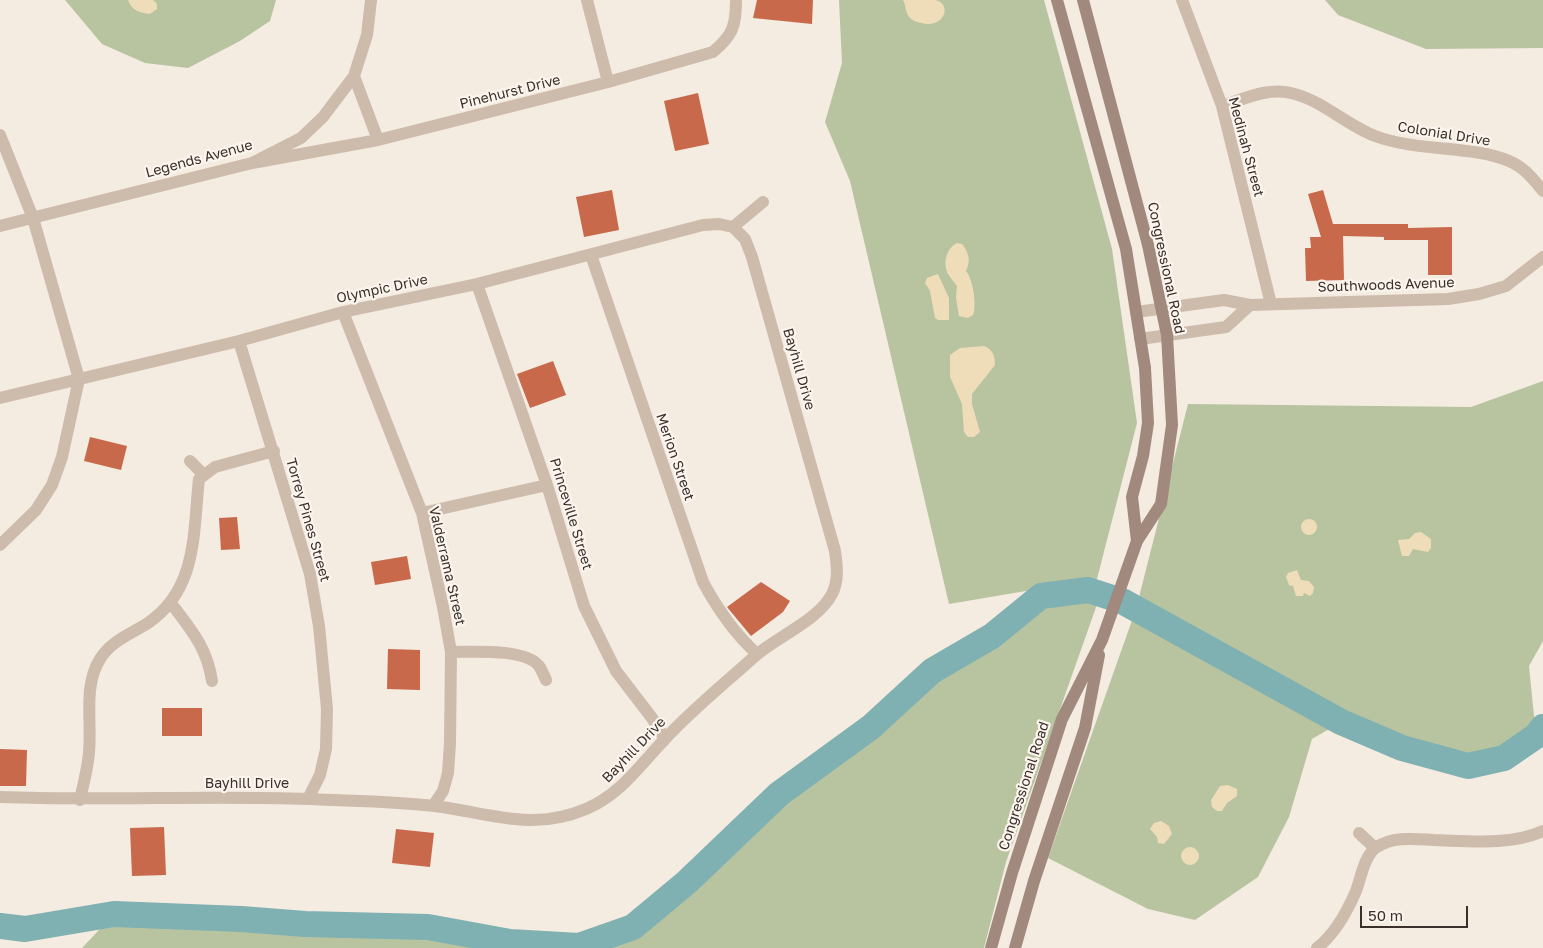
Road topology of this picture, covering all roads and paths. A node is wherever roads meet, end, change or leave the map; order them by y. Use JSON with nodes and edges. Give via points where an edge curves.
{"nodes":[{"id":1,"x":370,"y":0,"type":"edge"},
{"id":2,"x":587,"y":0,"type":"edge"},
{"id":3,"x":736,"y":0,"type":"edge"},
{"id":4,"x":1058,"y":0,"type":"edge"},
{"id":5,"x":1082,"y":0,"type":"edge"},
{"id":6,"x":1182,"y":0,"type":"edge"},
{"id":7,"x":354,"y":76,"type":"junction"},
{"id":8,"x":608,"y":82,"type":"junction"},
{"id":9,"x":1222,"y":106,"type":"junction"},
{"id":10,"x":0,"y":135,"type":"edge"},
{"id":11,"x":378,"y":140,"type":"junction"},
{"id":12,"x":252,"y":163,"type":"junction"},
{"id":13,"x":1543,"y":191,"type":"edge"},
{"id":14,"x":763,"y":202,"type":"dead end"},
{"id":15,"x":33,"y":218,"type":"junction"},
{"id":16,"x":0,"y":226,"type":"edge"},
{"id":17,"x":734,"y":227,"type":"junction"},
{"id":18,"x":591,"y":255,"type":"junction"},
{"id":19,"x":1543,"y":257,"type":"edge"},
{"id":20,"x":477,"y":284,"type":"junction"},
{"id":21,"x":1271,"y":304,"type":"junction"},
{"id":22,"x":1250,"y":305,"type":"junction"},
{"id":23,"x":1161,"y":307,"type":"junction"},
{"id":24,"x":344,"y":312,"type":"junction"},
{"id":25,"x":1136,"y":312,"type":"junction"},
{"id":26,"x":1167,"y":334,"type":"junction"},
{"id":27,"x":1140,"y":339,"type":"junction"},
{"id":28,"x":239,"y":340,"type":"junction"},
{"id":29,"x":79,"y":378,"type":"junction"},
{"id":30,"x":0,"y":398,"type":"edge"},
{"id":31,"x":274,"y":452,"type":"junction"},
{"id":32,"x":190,"y":461,"type":"dead end"},
{"id":33,"x":203,"y":474,"type":"junction"},
{"id":34,"x":547,"y":485,"type":"junction"},
{"id":35,"x":422,"y":513,"type":"junction"},
{"id":36,"x":1137,"y":541,"type":"junction"},
{"id":37,"x":0,"y":545,"type":"edge"},
{"id":38,"x":171,"y":603,"type":"junction"},
{"id":39,"x":1103,"y":638,"type":"junction"},
{"id":40,"x":451,"y":652,"type":"junction"},
{"id":41,"x":757,"y":654,"type":"junction"},
{"id":42,"x":546,"y":680,"type":"dead end"},
{"id":43,"x":212,"y":681,"type":"dead end"},
{"id":44,"x":665,"y":739,"type":"junction"},
{"id":45,"x":0,"y":797,"type":"edge"},
{"id":46,"x":308,"y":799,"type":"junction"},
{"id":47,"x":80,"y":800,"type":"junction"},
{"id":48,"x":433,"y":806,"type":"junction"},
{"id":49,"x":1543,"y":831,"type":"edge"},
{"id":50,"x":1359,"y":833,"type":"dead end"},
{"id":51,"x":1375,"y":848,"type":"junction"},
{"id":52,"x":991,"y":948,"type":"edge"},
{"id":53,"x":1015,"y":948,"type":"edge"},
{"id":54,"x":1317,"y":948,"type":"edge"}],
"edges":[{"from":1,"to":7,"type":"street","name":"Legends Avenue","via":[[367,35]]},
{"from":2,"to":8,"type":"street"},
{"from":3,"to":8,"type":"street","name":"Pinehurst Drive","via":[[734,28],[726,42],[713,52]]},
{"from":4,"to":25,"type":"main road","name":"Congressional Road","via":[[1126,250]]},
{"from":5,"to":23,"type":"main road","name":"Congressional Road","via":[[1148,245]]},
{"from":6,"to":9,"type":"street","name":"Medinah Street"},
{"from":7,"to":11,"type":"street"},
{"from":7,"to":12,"type":"street","name":"Legends Avenue","via":[[323,117],[301,138]]},
{"from":8,"to":11,"type":"street","name":"Pinehurst Drive"},
{"from":9,"to":13,"type":"street","name":"Colonial Drive","via":[[1262,93],[1292,93],[1307,98],[1350,124],[1400,144],[1510,161],[1529,173]]},
{"from":9,"to":21,"type":"street","name":"Medinah Street"},
{"from":10,"to":15,"type":"street"},
{"from":11,"to":12,"type":"street","name":"Pinehurst Drive"},
{"from":12,"to":15,"type":"street","name":"Legends Avenue"},
{"from":14,"to":17,"type":"street"},
{"from":15,"to":16,"type":"street","name":"Legends Avenue"},
{"from":15,"to":29,"type":"street"},
{"from":17,"to":18,"type":"street","name":"Olympic Drive","via":[[703,225]]},
{"from":17,"to":41,"type":"street","name":"Bayhill Drive","via":[[745,239],[752,257],[837,567],[832,594],[820,609]]},
{"from":18,"to":20,"type":"street","name":"Olympic Drive"},
{"from":18,"to":41,"type":"street","name":"Merion Street","via":[[703,582],[719,611]]},
{"from":19,"to":21,"type":"street","name":"Southwoods Avenue","via":[[1506,286],[1479,294],[1448,299]]},
{"from":20,"to":24,"type":"street","name":"Olympic Drive"},
{"from":20,"to":34,"type":"street","name":"Princeville Street"},
{"from":21,"to":22,"type":"street","name":"Southwoods Avenue"},
{"from":22,"to":23,"type":"street","name":"Southwoods Avenue","via":[[1224,300]]},
{"from":22,"to":26,"type":"street","via":[[1226,327]]},
{"from":23,"to":25,"type":"street","name":"Southwoods Avenue"},
{"from":23,"to":26,"type":"main road","name":"Congressional Road"},
{"from":24,"to":28,"type":"street","name":"Olympic Drive"},
{"from":24,"to":35,"type":"street","name":"Valderrama Street"},
{"from":25,"to":27,"type":"main road","name":"Congressional Road"},
{"from":26,"to":27,"type":"street"},
{"from":26,"to":36,"type":"main road","name":"Congressional Road","via":[[1172,425],[1168,458],[1160,504]]},
{"from":27,"to":36,"type":"main road","name":"Congressional Road","via":[[1148,423],[1132,497]]},
{"from":28,"to":29,"type":"street","name":"Olympic Drive"},
{"from":28,"to":31,"type":"street","name":"Torrey Pines Street"},
{"from":29,"to":30,"type":"street","name":"Olympic Drive"},
{"from":29,"to":37,"type":"street","via":[[62,457],[52,485],[36,510]]},
{"from":31,"to":33,"type":"street","via":[[239,459]]},
{"from":31,"to":46,"type":"street","name":"Torrey Pines Street","via":[[310,574],[324,670],[326,749],[320,775]]},
{"from":32,"to":33,"type":"street"},
{"from":33,"to":38,"type":"street","via":[[199,479],[196,534],[188,570]]},
{"from":34,"to":35,"type":"street"},
{"from":34,"to":44,"type":"street","name":"Princeville Street","via":[[570,565],[600,642],[616,671]]},
{"from":35,"to":40,"type":"street","name":"Valderrama Street"},
{"from":36,"to":39,"type":"main road","name":"Congressional Road"},
{"from":38,"to":43,"type":"street","via":[[202,644],[210,664]]},
{"from":38,"to":47,"type":"street","via":[[148,623],[113,643],[100,658],[90,691],[89,753]]},
{"from":39,"to":52,"type":"main road","name":"Congressional Road","via":[[1062,719]]},
{"from":39,"to":53,"type":"main road","name":"Congressional Road","via":[[1085,728]]},
{"from":40,"to":42,"type":"street","via":[[505,653],[526,658],[539,665]]},
{"from":40,"to":48,"type":"street","name":"Valderrama Street","via":[[448,774],[443,791]]},
{"from":41,"to":44,"type":"street","name":"Bayhill Drive"},
{"from":44,"to":48,"type":"street","name":"Bayhill Drive","via":[[628,782],[608,797],[568,816],[523,822]]},
{"from":45,"to":47,"type":"street","name":"Bayhill Drive"},
{"from":46,"to":47,"type":"street","name":"Bayhill Drive"},
{"from":46,"to":48,"type":"street","name":"Bayhill Drive"},
{"from":49,"to":51,"type":"street","via":[[1506,840],[1405,839],[1387,841]]},
{"from":50,"to":51,"type":"street"},
{"from":51,"to":54,"type":"street","via":[[1343,918]]}]}
